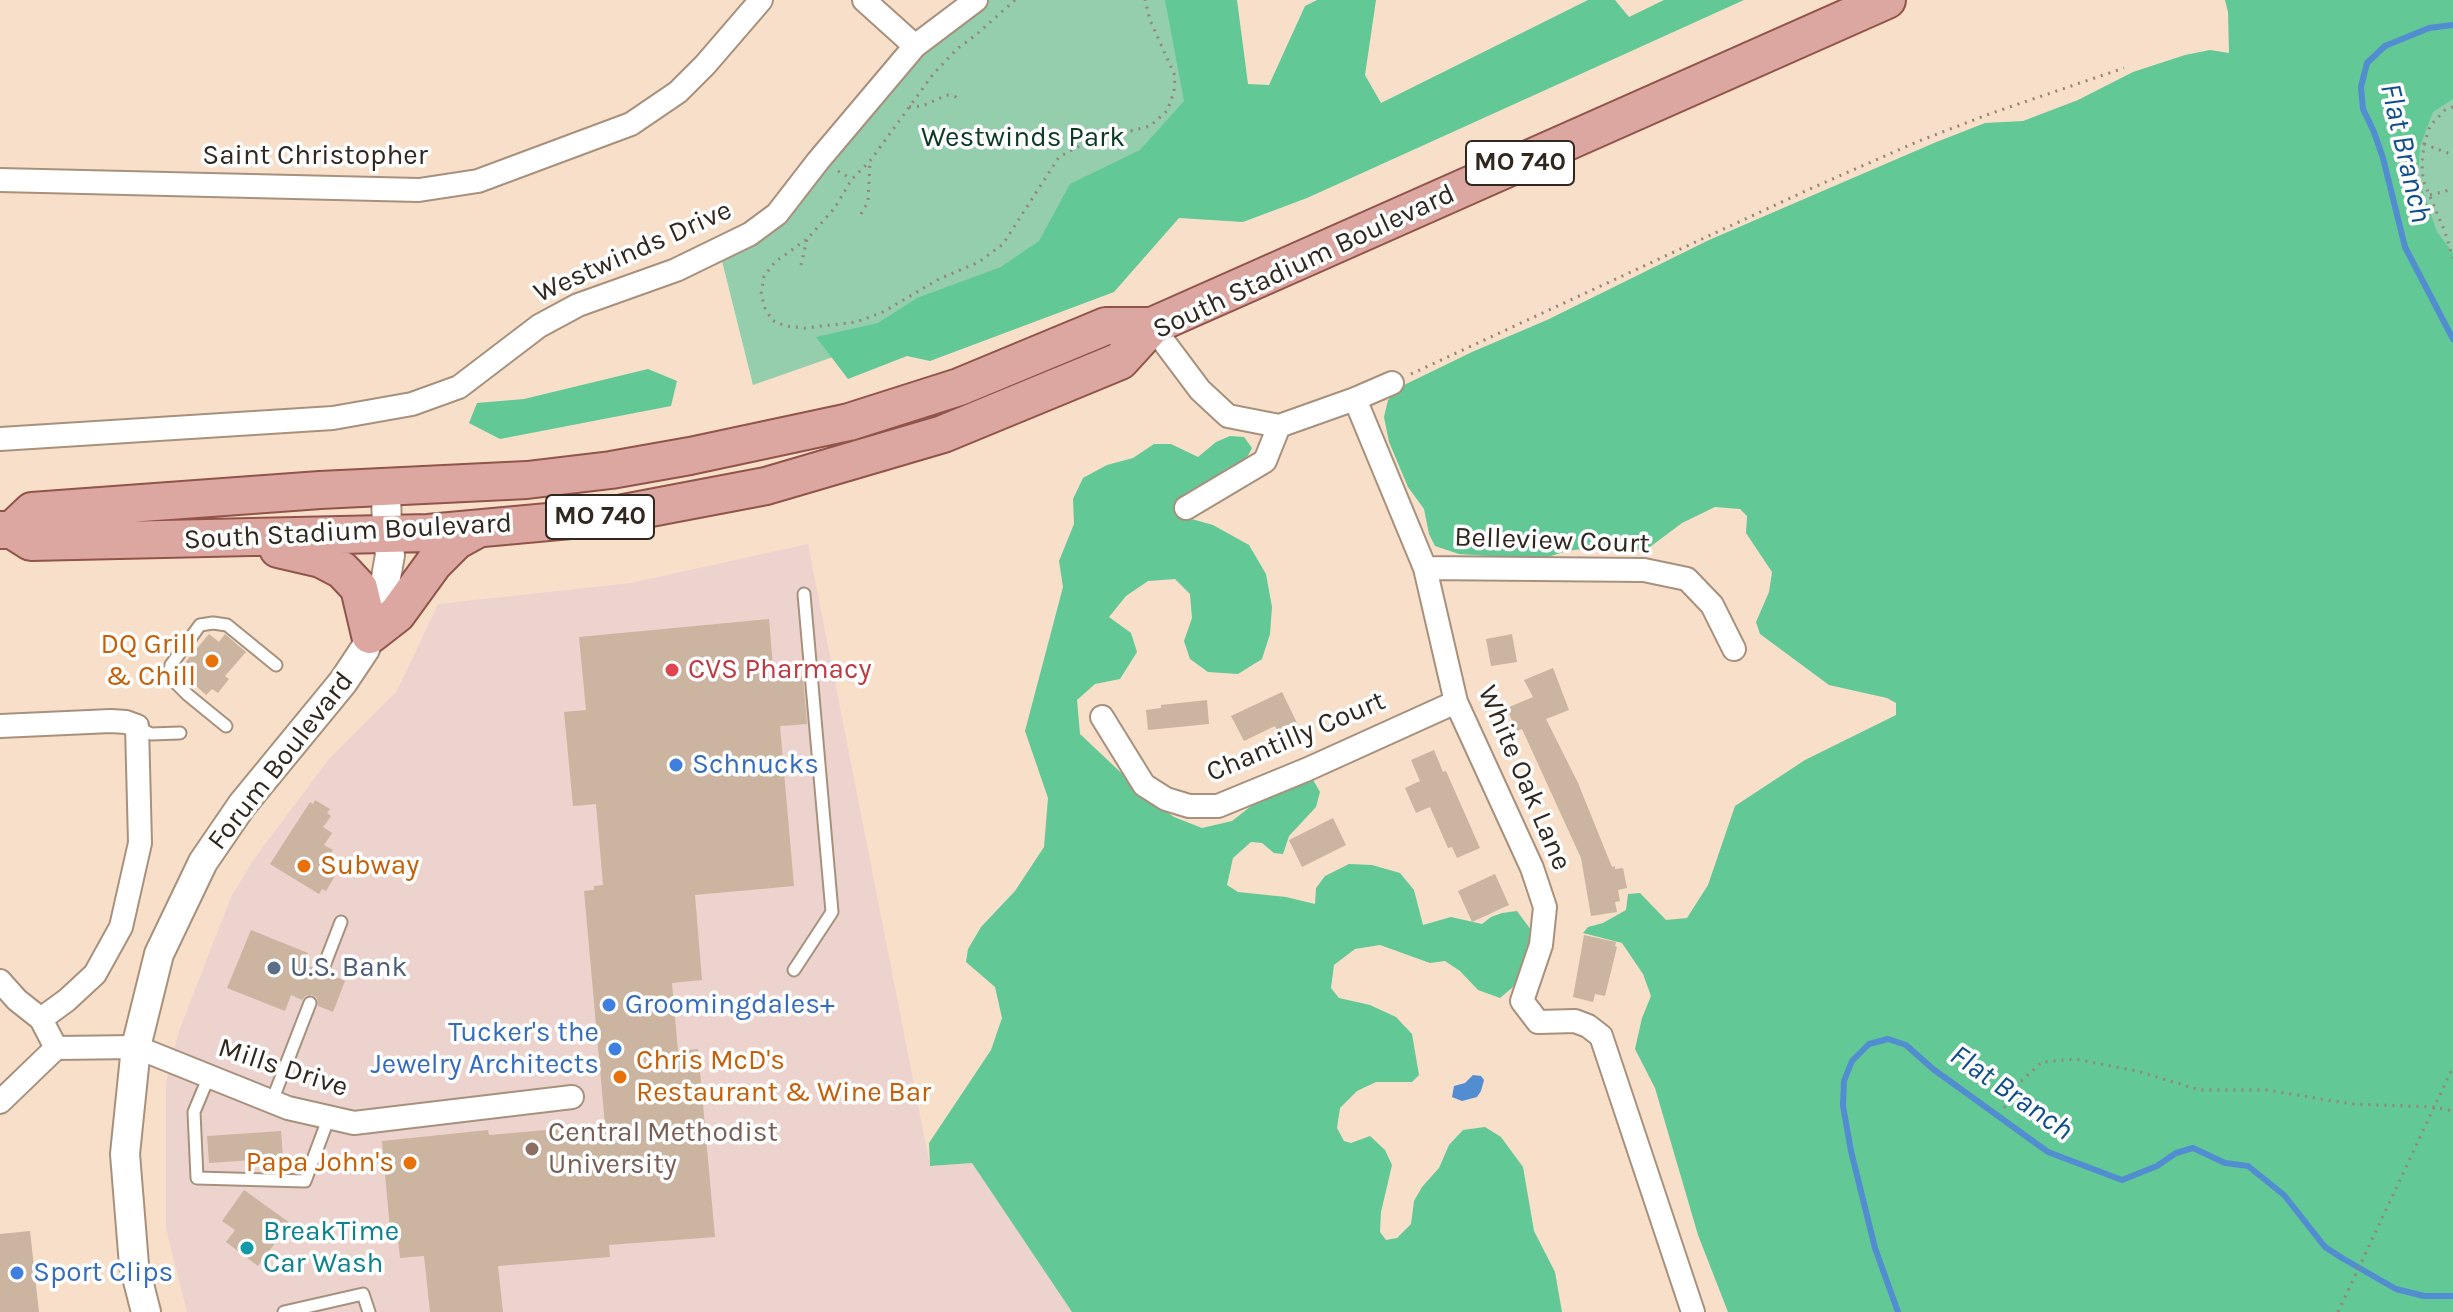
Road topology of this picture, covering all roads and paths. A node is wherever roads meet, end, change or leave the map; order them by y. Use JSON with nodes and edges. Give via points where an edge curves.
{"nodes":[{"id":1,"x":761,"y":0,"type":"edge"},
{"id":2,"x":864,"y":0,"type":"edge"},
{"id":3,"x":976,"y":0,"type":"edge"},
{"id":4,"x":1015,"y":0,"type":"edge"},
{"id":5,"x":1145,"y":0,"type":"edge"},
{"id":6,"x":1827,"y":0,"type":"edge"},
{"id":7,"x":1887,"y":0,"type":"edge"},
{"id":8,"x":1810,"y":34,"type":"junction"},
{"id":9,"x":915,"y":46,"type":"junction"},
{"id":10,"x":2124,"y":68,"type":"dead end"},
{"id":11,"x":959,"y":102,"type":"dead end"},
{"id":12,"x":909,"y":107,"type":"junction"},
{"id":13,"x":2453,"y":107,"type":"edge"},
{"id":14,"x":2424,"y":144,"type":"junction"},
{"id":15,"x":2453,"y":155,"type":"edge"},
{"id":16,"x":870,"y":161,"type":"junction"},
{"id":17,"x":0,"y":180,"type":"edge"},
{"id":18,"x":2453,"y":189,"type":"edge"},
{"id":19,"x":2428,"y":196,"type":"junction"},
{"id":20,"x":861,"y":214,"type":"dead end"},
{"id":21,"x":807,"y":239,"type":"junction"},
{"id":22,"x":2453,"y":258,"type":"edge"},
{"id":23,"x":801,"y":265,"type":"dead end"},
{"id":24,"x":1152,"y":326,"type":"junction"},
{"id":25,"x":1392,"y":383,"type":"joint"},
{"id":26,"x":1355,"y":399,"type":"junction"},
{"id":27,"x":1279,"y":426,"type":"junction"},
{"id":28,"x":0,"y":439,"type":"edge"},
{"id":29,"x":386,"y":489,"type":"junction"},
{"id":30,"x":1186,"y":508,"type":"dead end"},
{"id":31,"x":478,"y":529,"type":"junction"},
{"id":32,"x":6,"y":530,"type":"edge"},
{"id":33,"x":387,"y":534,"type":"junction"},
{"id":34,"x":245,"y":539,"type":"junction"},
{"id":35,"x":1425,"y":568,"type":"junction"},
{"id":36,"x":804,"y":594,"type":"dead end"},
{"id":37,"x":370,"y":635,"type":"junction"},
{"id":38,"x":1734,"y":649,"type":"dead end"},
{"id":39,"x":276,"y":665,"type":"dead end"},
{"id":40,"x":1456,"y":702,"type":"junction"},
{"id":41,"x":1102,"y":717,"type":"dead end"},
{"id":42,"x":0,"y":726,"type":"edge"},
{"id":43,"x":137,"y":726,"type":"junction"},
{"id":44,"x":226,"y":726,"type":"dead end"},
{"id":45,"x":180,"y":733,"type":"dead end"},
{"id":46,"x":341,"y":922,"type":"dead end"},
{"id":47,"x":794,"y":970,"type":"dead end"},
{"id":48,"x":322,"y":971,"type":"dead end"},
{"id":49,"x":0,"y":981,"type":"edge"},
{"id":50,"x":310,"y":1003,"type":"dead end"},
{"id":51,"x":41,"y":1019,"type":"junction"},
{"id":52,"x":136,"y":1047,"type":"junction"},
{"id":53,"x":56,"y":1048,"type":"junction"},
{"id":54,"x":2453,"y":1067,"type":"edge"},
{"id":55,"x":209,"y":1076,"type":"junction"},
{"id":56,"x":572,"y":1097,"type":"dead end"},
{"id":57,"x":272,"y":1101,"type":"junction"},
{"id":58,"x":0,"y":1102,"type":"edge"},
{"id":59,"x":2434,"y":1107,"type":"junction"},
{"id":60,"x":2004,"y":1108,"type":"dead end"},
{"id":61,"x":2453,"y":1111,"type":"edge"},
{"id":62,"x":329,"y":1117,"type":"junction"},
{"id":63,"x":146,"y":1312,"type":"edge"},
{"id":64,"x":284,"y":1312,"type":"edge"},
{"id":65,"x":369,"y":1312,"type":"edge"},
{"id":66,"x":1693,"y":1312,"type":"edge"},
{"id":67,"x":2338,"y":1312,"type":"edge"}],
"edges":[{"from":1,"to":17,"type":"street","name":"Saint Christopher","via":[[678,92],[631,124],[478,181],[419,190]]},
{"from":2,"to":9,"type":"street"},
{"from":3,"to":9,"type":"street","name":"Westwinds Drive"},
{"from":4,"to":12,"type":"path","via":[[957,49]]},
{"from":5,"to":21,"type":"path","via":[[1175,76],[1167,111],[1150,126],[1085,143],[1059,157],[1003,244],[979,262],[856,322],[785,326],[772,320],[765,308],[764,276]]},
{"from":6,"to":8,"type":"main road","via":[[1810,25]]},
{"from":7,"to":8,"type":"main road","name":"South Stadium Boulevard","number":"MO 740"},
{"from":8,"to":24,"type":"main road","name":"South Stadium Boulevard","number":"MO 740"},
{"from":9,"to":28,"type":"street","name":"Westwinds Drive","via":[[777,214],[750,234],[676,270],[578,305],[539,326],[459,387],[412,404],[333,418]]},
{"from":10,"to":25,"type":"path","via":[[1919,141]]},
{"from":11,"to":12,"type":"path","via":[[947,95]]},
{"from":12,"to":16,"type":"path"},
{"from":13,"to":14,"type":"path","via":[[2430,126]]},
{"from":14,"to":15,"type":"path"},
{"from":14,"to":19,"type":"path"},
{"from":16,"to":20,"type":"path","via":[[868,202]]},
{"from":16,"to":21,"type":"path"},
{"from":18,"to":19,"type":"path"},
{"from":19,"to":22,"type":"path"},
{"from":21,"to":23,"type":"path"},
{"from":24,"to":27,"type":"street","via":[[1200,390],[1228,416]]},
{"from":24,"to":29,"type":"main road","number":"MO 740","via":[[1106,326],[959,387],[767,441],[611,470]]},
{"from":24,"to":31,"type":"main road","name":"South Stadium Boulevard","number":"MO 740","via":[[1120,361],[943,434],[766,486],[603,517]]},
{"from":25,"to":26,"type":"street"},
{"from":26,"to":27,"type":"street"},
{"from":26,"to":35,"type":"street","name":"White Oak Lane"},
{"from":27,"to":30,"type":"street","via":[[1265,461]]},
{"from":29,"to":32,"type":"main road","number":"MO 740","via":[[32,511]]},
{"from":29,"to":33,"type":"street","name":"Forum Boulevard"},
{"from":31,"to":33,"type":"main road","name":"South Stadium Boulevard","number":"MO 740"},
{"from":31,"to":37,"type":"main road","via":[[456,541],[397,614]]},
{"from":32,"to":34,"type":"main road","name":"South Stadium Boulevard","number":"MO 740","via":[[31,542]]},
{"from":33,"to":34,"type":"main road","name":"South Stadium Boulevard","number":"MO 740"},
{"from":33,"to":37,"type":"street","name":"Forum Boulevard","via":[[390,555]]},
{"from":34,"to":37,"type":"main road","via":[[321,559],[342,570],[359,588]]},
{"from":35,"to":38,"type":"street","name":"Belleview Court","via":[[1644,570],[1687,579],[1712,605]]},
{"from":35,"to":40,"type":"street","name":"White Oak Lane"},
{"from":36,"to":47,"type":"lane","via":[[832,912]]},
{"from":37,"to":52,"type":"street","name":"Forum Boulevard","via":[[343,682],[242,805],[203,862],[159,954]]},
{"from":39,"to":44,"type":"lane","via":[[227,625],[200,625],[170,671],[188,695]]},
{"from":40,"to":41,"type":"street","name":"Chantilly Court","via":[[1218,806],[1189,806],[1144,785]]},
{"from":40,"to":66,"type":"street","name":"White Oak Lane","via":[[1545,907],[1541,945],[1522,1001],[1538,1022],[1575,1021],[1601,1036]]},
{"from":42,"to":43,"type":"street","via":[[111,721]]},
{"from":43,"to":45,"type":"lane","via":[[151,734]]},
{"from":43,"to":51,"type":"street","via":[[140,843],[121,927],[95,974]]},
{"from":46,"to":48,"type":"lane"},
{"from":49,"to":51,"type":"street"},
{"from":50,"to":57,"type":"lane"},
{"from":51,"to":53,"type":"street"},
{"from":52,"to":53,"type":"street","name":"Mills Drive"},
{"from":52,"to":55,"type":"street","name":"Mills Drive"},
{"from":52,"to":63,"type":"street","name":"Forum Boulevard","via":[[125,1154],[134,1265]]},
{"from":53,"to":58,"type":"street"},
{"from":54,"to":59,"type":"path"},
{"from":55,"to":57,"type":"street","name":"Mills Drive"},
{"from":55,"to":62,"type":"lane","via":[[194,1112],[197,1178],[305,1181]]},
{"from":56,"to":62,"type":"street","name":"Mills Drive","via":[[354,1123]]},
{"from":57,"to":62,"type":"street","name":"Mills Drive"},
{"from":59,"to":60,"type":"path","via":[[2352,1104],[2267,1090],[2200,1090],[2074,1059],[2042,1062],[2017,1085]]},
{"from":59,"to":61,"type":"path"},
{"from":59,"to":67,"type":"path"},
{"from":64,"to":65,"type":"lane","via":[[363,1294]]}]}
